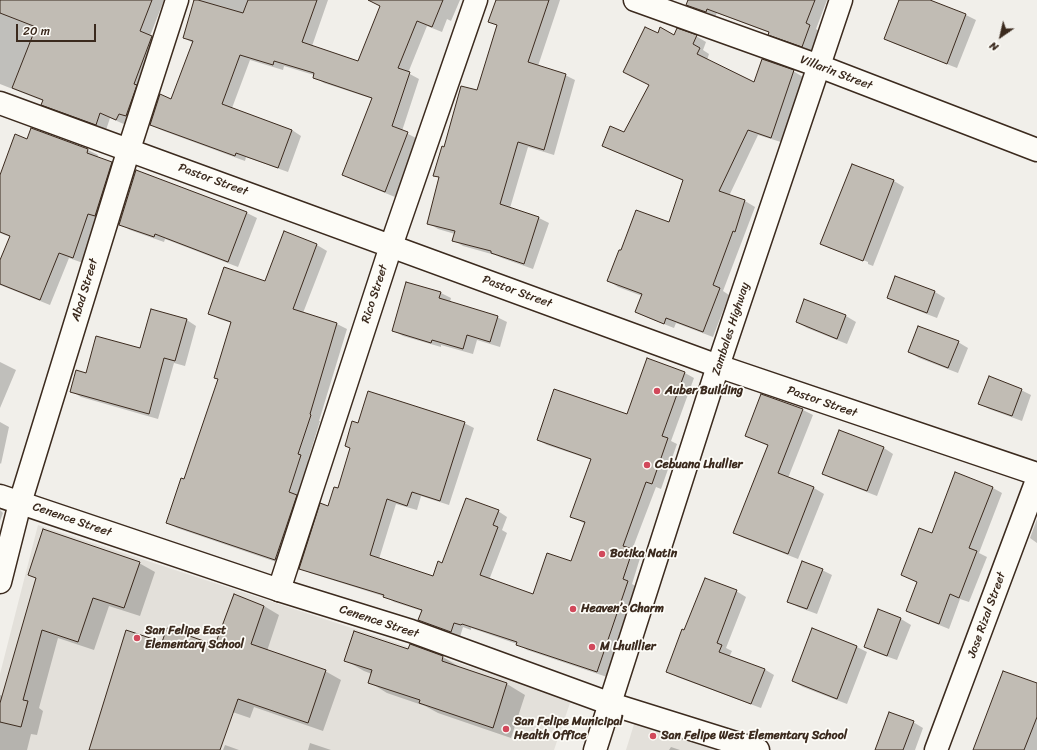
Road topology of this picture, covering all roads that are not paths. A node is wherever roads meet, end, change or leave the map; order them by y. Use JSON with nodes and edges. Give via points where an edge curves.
{"nodes":[{"id":1,"x":177,"y":0,"type":"edge"},
{"id":2,"x":476,"y":0,"type":"edge"},
{"id":3,"x":635,"y":0,"type":"edge"},
{"id":4,"x":841,"y":0,"type":"edge"},
{"id":5,"x":819,"y":66,"type":"junction"},
{"id":6,"x":0,"y":103,"type":"edge"},
{"id":7,"x":129,"y":149,"type":"junction"},
{"id":8,"x":1037,"y":150,"type":"edge"},
{"id":9,"x":391,"y":246,"type":"junction"},
{"id":10,"x":718,"y":366,"type":"junction"},
{"id":11,"x":1037,"y":474,"type":"edge"},
{"id":12,"x":1037,"y":480,"type":"edge"},
{"id":13,"x":10,"y":499,"type":"edge"},
{"id":14,"x":0,"y":582,"type":"edge"},
{"id":15,"x":279,"y":590,"type":"junction"},
{"id":16,"x":610,"y":704,"type":"junction"},
{"id":17,"x":595,"y":750,"type":"edge"},
{"id":18,"x":758,"y":750,"type":"edge"},
{"id":19,"x":936,"y":750,"type":"edge"}],
"edges":[{"from":1,"to":7,"type":"street","name":"Abad Street"},
{"from":2,"to":9,"type":"street","name":"Rico Street"},
{"from":3,"to":5,"type":"street","name":"Villarin Street"},
{"from":4,"to":5,"type":"street","name":"Zambales Highway"},
{"from":5,"to":8,"type":"street","name":"Villarin Street"},
{"from":5,"to":10,"type":"street","name":"Zambales Highway"},
{"from":6,"to":7,"type":"street","name":"Pastor Street"},
{"from":7,"to":9,"type":"street","name":"Pastor Street"},
{"from":7,"to":13,"type":"street","name":"Abad Street"},
{"from":9,"to":10,"type":"street","name":"Pastor Street"},
{"from":9,"to":15,"type":"street","name":"Rico Street"},
{"from":10,"to":11,"type":"street","name":"Pastor Street"},
{"from":10,"to":16,"type":"street","name":"Zambales Highway"},
{"from":12,"to":19,"type":"street","name":"Jose Rizal Street"},
{"from":13,"to":14,"type":"street","name":"Abad Street"},
{"from":13,"to":15,"type":"street","name":"Cenence Street"},
{"from":15,"to":16,"type":"street","name":"Cenence Street","via":[[411,631]]},
{"from":16,"to":17,"type":"street","name":"Zambales Highway"},
{"from":16,"to":18,"type":"street","name":"Cenence Street"}]}
